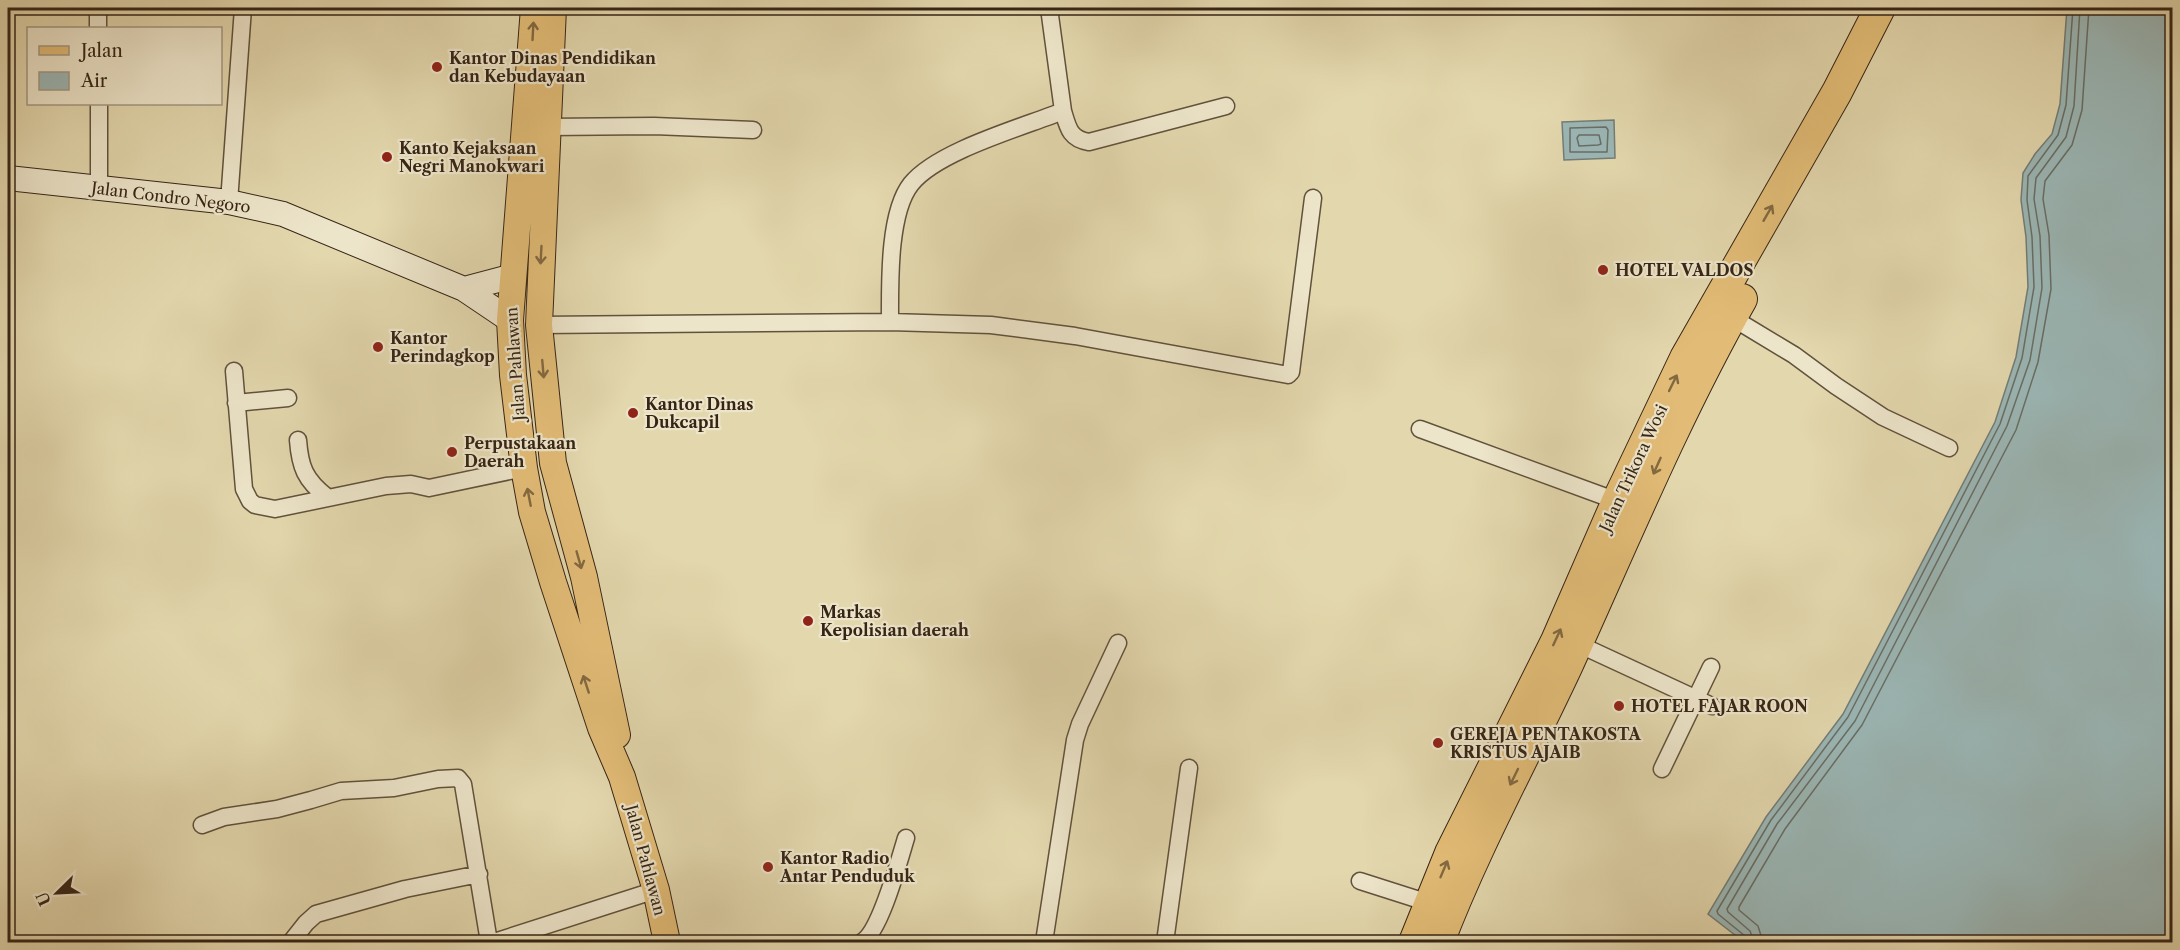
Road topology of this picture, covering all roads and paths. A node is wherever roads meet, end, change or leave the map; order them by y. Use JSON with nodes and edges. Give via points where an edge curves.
{"nodes":[{"id":1,"x":98,"y":8,"type":"edge"},
{"id":2,"x":243,"y":8,"type":"edge"},
{"id":3,"x":534,"y":8,"type":"edge"},
{"id":4,"x":554,"y":8,"type":"edge"},
{"id":5,"x":1049,"y":8,"type":"edge"},
{"id":6,"x":1880,"y":8,"type":"edge"},
{"id":7,"x":1903,"y":8,"type":"edge"},
{"id":8,"x":98,"y":27,"type":"edge"},
{"id":9,"x":538,"y":94,"type":"junction"},
{"id":10,"x":99,"y":105,"type":"edge"},
{"id":11,"x":1227,"y":106,"type":"dead end"},
{"id":12,"x":1064,"y":111,"type":"junction"},
{"id":13,"x":547,"y":127,"type":"junction"},
{"id":14,"x":753,"y":130,"type":"dead end"},
{"id":15,"x":8,"y":178,"type":"edge"},
{"id":16,"x":99,"y":188,"type":"junction"},
{"id":17,"x":1313,"y":198,"type":"dead end"},
{"id":18,"x":229,"y":202,"type":"junction"},
{"id":19,"x":517,"y":213,"type":"junction"},
{"id":20,"x":542,"y":215,"type":"junction"},
{"id":21,"x":513,"y":276,"type":"junction"},
{"id":22,"x":464,"y":289,"type":"junction"},
{"id":23,"x":1731,"y":317,"type":"junction"},
{"id":24,"x":510,"y":320,"type":"junction"},
{"id":25,"x":890,"y":322,"type":"junction"},
{"id":26,"x":539,"y":325,"type":"junction"},
{"id":27,"x":234,"y":371,"type":"dead end"},
{"id":28,"x":288,"y":398,"type":"dead end"},
{"id":29,"x":236,"y":403,"type":"junction"},
{"id":30,"x":1420,"y":429,"type":"dead end"},
{"id":31,"x":298,"y":440,"type":"dead end"},
{"id":32,"x":1949,"y":448,"type":"dead end"},
{"id":33,"x":524,"y":468,"type":"junction"},
{"id":34,"x":327,"y":497,"type":"junction"},
{"id":35,"x":1617,"y":501,"type":"junction"},
{"id":36,"x":1118,"y":643,"type":"dead end"},
{"id":37,"x":1578,"y":644,"type":"junction"},
{"id":38,"x":1711,"y":668,"type":"dead end"},
{"id":39,"x":1549,"y":678,"type":"junction"},
{"id":40,"x":1696,"y":699,"type":"junction"},
{"id":41,"x":1712,"y":706,"type":"dead end"},
{"id":42,"x":1189,"y":768,"type":"dead end"},
{"id":43,"x":1662,"y":769,"type":"dead end"},
{"id":44,"x":622,"y":777,"type":"junction"},
{"id":45,"x":202,"y":825,"type":"dead end"},
{"id":46,"x":906,"y":838,"type":"dead end"},
{"id":47,"x":479,"y":874,"type":"junction"},
{"id":48,"x":1360,"y":881,"type":"dead end"},
{"id":49,"x":656,"y":890,"type":"junction"},
{"id":50,"x":1429,"y":903,"type":"junction"},
{"id":51,"x":291,"y":942,"type":"edge"},
{"id":52,"x":491,"y":942,"type":"edge"},
{"id":53,"x":667,"y":942,"type":"edge"},
{"id":54,"x":862,"y":942,"type":"edge"},
{"id":55,"x":1044,"y":942,"type":"edge"},
{"id":56,"x":1165,"y":942,"type":"edge"},
{"id":57,"x":1414,"y":942,"type":"edge"},
{"id":58,"x":1439,"y":942,"type":"edge"}],
"edges":[{"from":1,"to":8,"type":"street"},
{"from":2,"to":18,"type":"street"},
{"from":9,"to":3,"type":"main road","name":"Jalan Pahlawan","one_way":true},
{"from":4,"to":9,"type":"main road","name":"Jalan Pahlawan"},
{"from":5,"to":12,"type":"street"},
{"from":35,"to":6,"type":"highway","name":"Jalan Trikora Wosi","one_way":true,"via":[[1685,358],[1837,92]]},
{"from":7,"to":23,"type":"highway","name":"Jalan Trikora Wosi"},
{"from":9,"to":13,"type":"main road","name":"Jalan Pahlawan"},
{"from":9,"to":19,"type":"main road","name":"Jalan Pahlawan"},
{"from":10,"to":16,"type":"street"},
{"from":11,"to":12,"type":"street","via":[[1089,142],[1072,135]]},
{"from":12,"to":25,"type":"street","via":[[948,155],[912,183],[897,216]]},
{"from":13,"to":14,"type":"street"},
{"from":13,"to":20,"type":"main road","name":"Jalan Pahlawan"},
{"from":15,"to":16,"type":"main road","name":"Jalan Condro Negoro"},
{"from":16,"to":18,"type":"main road","name":"Jalan Condro Negoro"},
{"from":17,"to":25,"type":"street","via":[[1288,375],[1075,336],[991,325]]},
{"from":18,"to":22,"type":"main road","name":"Jalan Condro Negoro","via":[[283,214]]},
{"from":19,"to":20,"type":"main road"},
{"from":19,"to":21,"type":"main road","name":"Jalan Pahlawan"},
{"from":20,"to":26,"type":"main road","name":"Jalan Pahlawan","one_way":true},
{"from":21,"to":22,"type":"main road"},
{"from":21,"to":24,"type":"main road","name":"Jalan Pahlawan"},
{"from":22,"to":24,"type":"main road","name":"Jalan Condro Negoro"},
{"from":23,"to":32,"type":"street","via":[[1883,417]]},
{"from":23,"to":37,"type":"highway","name":"Jalan Trikora Wosi","one_way":true,"via":[[1664,451]]},
{"from":24,"to":33,"type":"main road","name":"Jalan Pahlawan"},
{"from":25,"to":26,"type":"street"},
{"from":26,"to":44,"type":"main road","name":"Jalan Pahlawan","one_way":true,"via":[[553,463],[602,656]]},
{"from":27,"to":29,"type":"street"},
{"from":28,"to":29,"type":"street"},
{"from":29,"to":34,"type":"street","via":[[244,489],[250,501],[275,509]]},
{"from":30,"to":35,"type":"street"},
{"from":31,"to":34,"type":"street","via":[[305,475]]},
{"from":33,"to":34,"type":"street","via":[[429,488],[402,484]]},
{"from":44,"to":33,"type":"main road","name":"Jalan Pahlawan","one_way":true,"via":[[601,728],[553,582],[532,512]]},
{"from":39,"to":35,"type":"highway","name":"Jalan Trikora Wosi","one_way":true},
{"from":36,"to":55,"type":"street","via":[[1075,740]]},
{"from":37,"to":39,"type":"highway","name":"Jalan Trikora Wosi"},
{"from":37,"to":40,"type":"street"},
{"from":38,"to":40,"type":"street"},
{"from":50,"to":39,"type":"highway","name":"Jalan Trikora Wosi","one_way":true,"via":[[1450,853]]},
{"from":39,"to":58,"type":"highway","name":"Jalan Trikora Wosi","one_way":true},
{"from":40,"to":41,"type":"street"},
{"from":40,"to":43,"type":"street"},
{"from":42,"to":56,"type":"street"},
{"from":44,"to":49,"type":"main road","name":"Jalan Pahlawan"},
{"from":45,"to":47,"type":"street","via":[[341,791],[458,778],[463,784]]},
{"from":46,"to":54,"type":"street","via":[[877,924]]},
{"from":47,"to":51,"type":"street","via":[[405,889],[316,914]]},
{"from":47,"to":52,"type":"street"},
{"from":48,"to":50,"type":"street"},
{"from":49,"to":52,"type":"street"},
{"from":49,"to":53,"type":"main road","name":"Jalan Pahlawan"},
{"from":50,"to":57,"type":"highway","name":"Jalan Trikora Wosi"}]}
